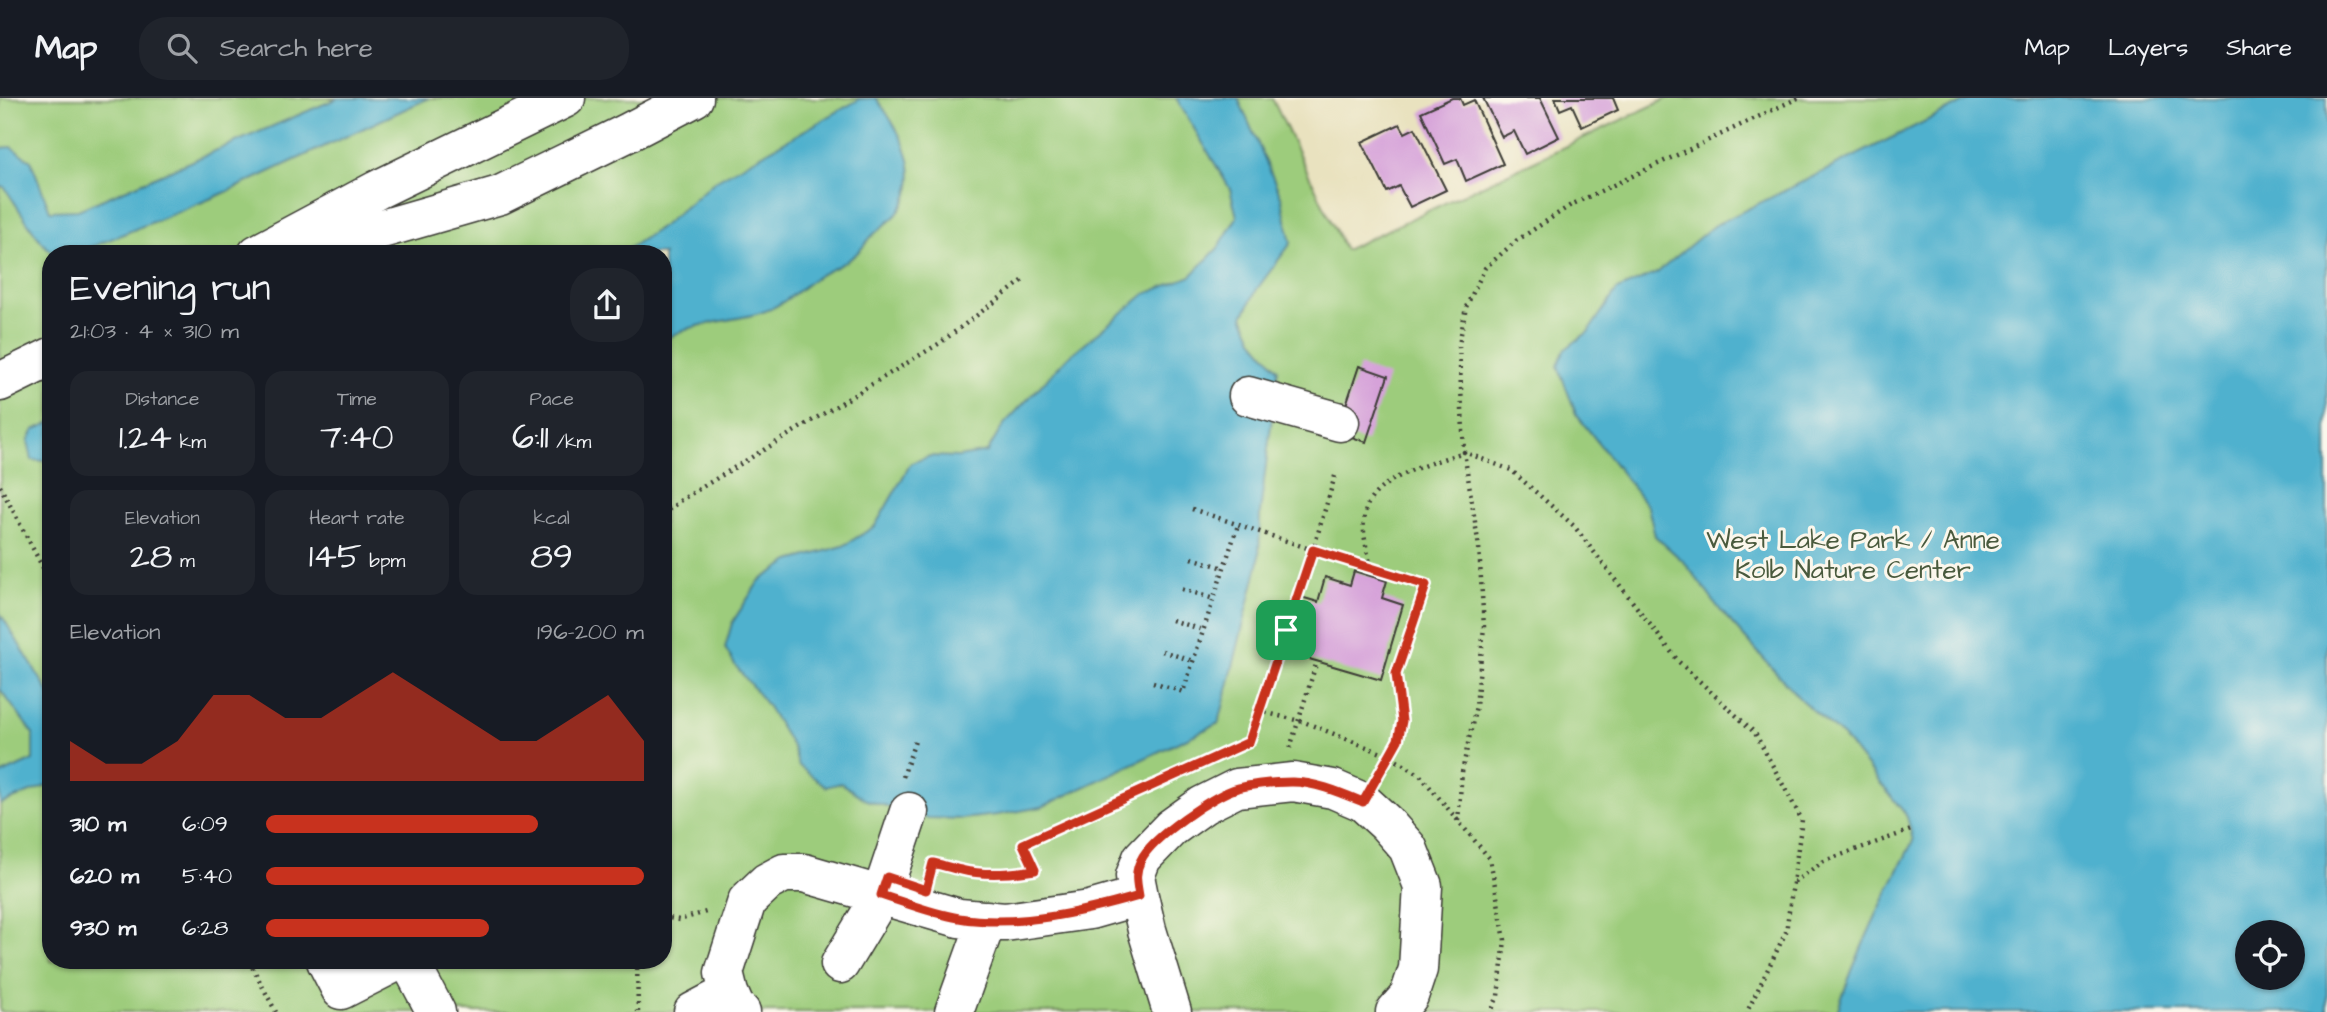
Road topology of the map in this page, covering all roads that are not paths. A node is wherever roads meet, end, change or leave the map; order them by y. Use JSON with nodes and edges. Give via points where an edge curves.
{"nodes":[{"id":1,"x":566,"y":98,"type":"edge"},
{"id":2,"x":694,"y":98,"type":"edge"},
{"id":3,"x":474,"y":143,"type":"junction"},
{"id":4,"x":500,"y":195,"type":"junction"},
{"id":5,"x":274,"y":245,"type":"edge"},
{"id":6,"x":326,"y":245,"type":"edge"},
{"id":7,"x":42,"y":361,"type":"edge"},
{"id":8,"x":0,"y":382,"type":"edge"},
{"id":9,"x":1248,"y":396,"type":"dead end"},
{"id":10,"x":1340,"y":422,"type":"dead end"},
{"id":11,"x":909,"y":812,"type":"dead end"},
{"id":12,"x":881,"y":895,"type":"junction"},
{"id":13,"x":1139,"y":896,"type":"junction"},
{"id":14,"x":988,"y":920,"type":"junction"},
{"id":15,"x":841,"y":964,"type":"dead end"},
{"id":16,"x":330,"y":969,"type":"edge"},
{"id":17,"x":382,"y":969,"type":"edge"},
{"id":18,"x":413,"y":969,"type":"edge"},
{"id":19,"x":735,"y":1003,"type":"edge"},
{"id":20,"x":436,"y":1012,"type":"edge"},
{"id":21,"x":693,"y":1012,"type":"edge"},
{"id":22,"x":954,"y":1012,"type":"edge"},
{"id":23,"x":1172,"y":1012,"type":"edge"},
{"id":24,"x":1395,"y":1012,"type":"edge"}],
"edges":[{"from":1,"to":3,"type":"street"},
{"from":2,"to":4,"type":"street"},
{"from":3,"to":4,"type":"street"},
{"from":3,"to":5,"type":"street"},
{"from":4,"to":6,"type":"street"},
{"from":7,"to":8,"type":"street"},
{"from":9,"to":10,"type":"street"},
{"from":11,"to":12,"type":"street"},
{"from":12,"to":14,"type":"street","via":[[958,918]]},
{"from":12,"to":15,"type":"street"},
{"from":12,"to":19,"type":"street","via":[[804,873],[784,873],[767,882],[747,901],[724,973]]},
{"from":13,"to":14,"type":"street","via":[[1090,910],[1005,922]]},
{"from":13,"to":23,"type":"street"},
{"from":13,"to":24,"type":"street","via":[[1135,876],[1142,858],[1171,828],[1237,788],[1293,782],[1333,789],[1363,802],[1408,848],[1423,886],[1418,969],[1409,996]]},
{"from":14,"to":22,"type":"street"},
{"from":16,"to":17,"type":"street","via":[[341,990]]},
{"from":18,"to":20,"type":"street"},
{"from":19,"to":21,"type":"street"}]}
